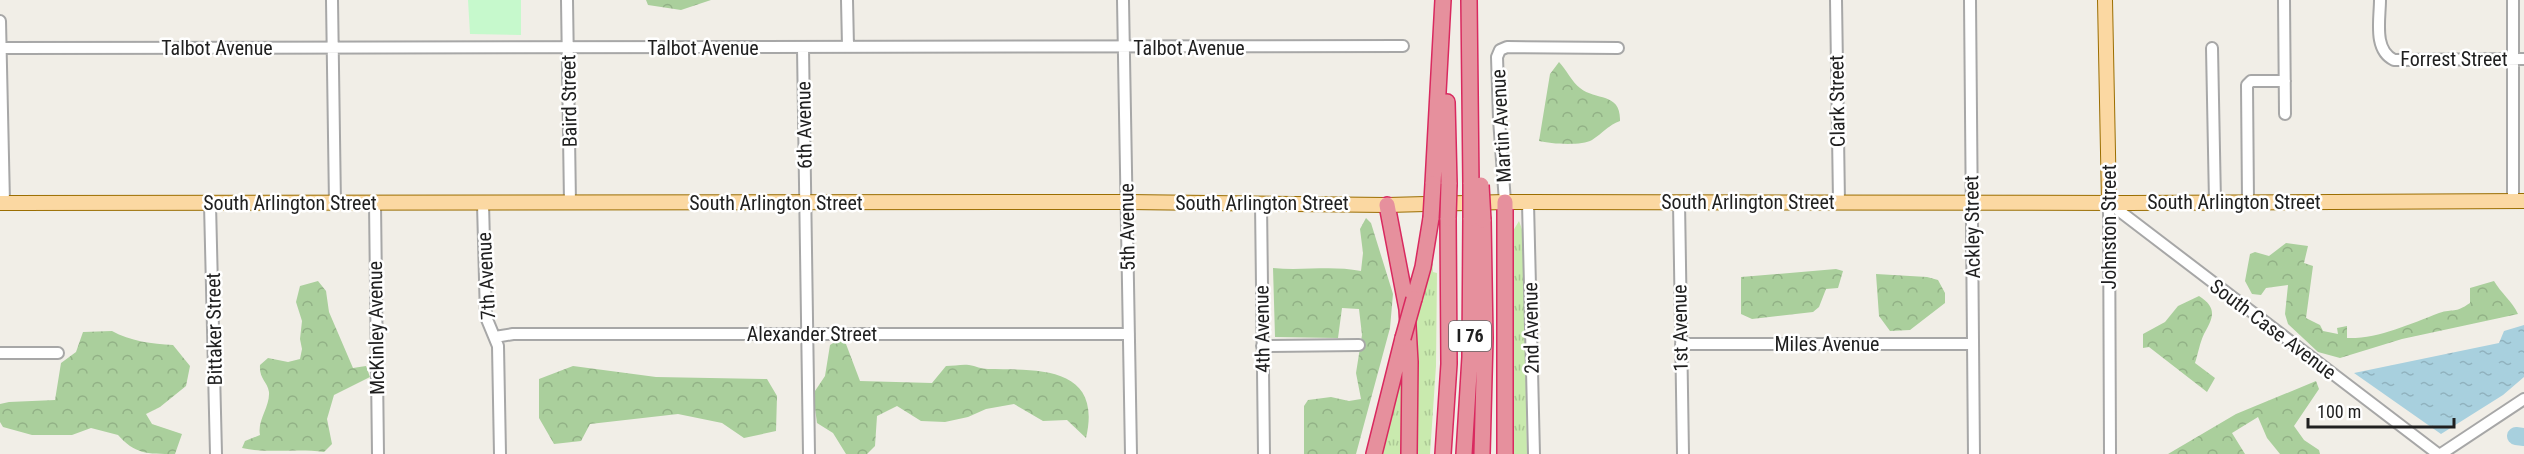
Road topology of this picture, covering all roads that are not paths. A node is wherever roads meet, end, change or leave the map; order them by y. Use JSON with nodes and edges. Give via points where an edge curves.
{"nodes":[{"id":1,"x":332,"y":0,"type":"edge"},
{"id":2,"x":567,"y":0,"type":"edge"},
{"id":3,"x":847,"y":0,"type":"edge"},
{"id":4,"x":1123,"y":0,"type":"edge"},
{"id":5,"x":1444,"y":0,"type":"edge"},
{"id":6,"x":1469,"y":0,"type":"edge"},
{"id":7,"x":1836,"y":0,"type":"edge"},
{"id":8,"x":1970,"y":0,"type":"edge"},
{"id":9,"x":2105,"y":0,"type":"edge"},
{"id":10,"x":2284,"y":0,"type":"edge"},
{"id":11,"x":2380,"y":0,"type":"edge"},
{"id":12,"x":2513,"y":0,"type":"edge"},
{"id":13,"x":0,"y":21,"type":"edge"},
{"id":14,"x":848,"y":46,"type":"junction"},
{"id":15,"x":1403,"y":46,"type":"dead end"},
{"id":16,"x":2,"y":48,"type":"junction"},
{"id":17,"x":333,"y":48,"type":"junction"},
{"id":18,"x":568,"y":48,"type":"junction"},
{"id":19,"x":803,"y":48,"type":"junction"},
{"id":20,"x":1124,"y":48,"type":"junction"},
{"id":21,"x":1618,"y":48,"type":"dead end"},
{"id":22,"x":2212,"y":48,"type":"dead end"},
{"id":23,"x":2518,"y":59,"type":"edge"},
{"id":24,"x":2285,"y":81,"type":"junction"},
{"id":25,"x":2285,"y":114,"type":"dead end"},
{"id":26,"x":1441,"y":184,"type":"junction"},
{"id":27,"x":2519,"y":201,"type":"edge"},
{"id":28,"x":806,"y":202,"type":"junction"},
{"id":29,"x":1127,"y":202,"type":"junction"},
{"id":30,"x":1505,"y":202,"type":"junction"},
{"id":31,"x":1528,"y":202,"type":"junction"},
{"id":32,"x":1679,"y":202,"type":"junction"},
{"id":33,"x":1839,"y":202,"type":"junction"},
{"id":34,"x":1971,"y":202,"type":"junction"},
{"id":35,"x":2215,"y":202,"type":"junction"},
{"id":36,"x":2248,"y":202,"type":"junction"},
{"id":37,"x":2,"y":203,"type":"edge"},
{"id":38,"x":375,"y":203,"type":"junction"},
{"id":39,"x":570,"y":203,"type":"junction"},
{"id":40,"x":1261,"y":203,"type":"junction"},
{"id":41,"x":2109,"y":203,"type":"junction"},
{"id":42,"x":210,"y":204,"type":"junction"},
{"id":43,"x":335,"y":204,"type":"junction"},
{"id":44,"x":483,"y":204,"type":"junction"},
{"id":45,"x":1387,"y":205,"type":"junction"},
{"id":46,"x":1477,"y":219,"type":"junction"},
{"id":47,"x":1129,"y":334,"type":"junction"},
{"id":48,"x":807,"y":335,"type":"junction"},
{"id":49,"x":495,"y":337,"type":"junction"},
{"id":50,"x":1681,"y":344,"type":"junction"},
{"id":51,"x":1973,"y":344,"type":"junction"},
{"id":52,"x":1359,"y":345,"type":"dead end"},
{"id":53,"x":1262,"y":346,"type":"junction"},
{"id":54,"x":0,"y":353,"type":"edge"},
{"id":55,"x":58,"y":353,"type":"dead end"},
{"id":56,"x":2524,"y":399,"type":"edge"},
{"id":57,"x":216,"y":454,"type":"edge"},
{"id":58,"x":378,"y":454,"type":"edge"},
{"id":59,"x":500,"y":454,"type":"edge"},
{"id":60,"x":809,"y":454,"type":"edge"},
{"id":61,"x":1131,"y":454,"type":"edge"},
{"id":62,"x":1264,"y":454,"type":"edge"},
{"id":63,"x":1374,"y":454,"type":"edge"},
{"id":64,"x":1409,"y":454,"type":"edge"},
{"id":65,"x":1443,"y":454,"type":"edge"},
{"id":66,"x":1464,"y":454,"type":"edge"},
{"id":67,"x":1482,"y":454,"type":"edge"},
{"id":68,"x":1505,"y":454,"type":"edge"},
{"id":69,"x":1534,"y":454,"type":"edge"},
{"id":70,"x":1683,"y":454,"type":"edge"},
{"id":71,"x":1974,"y":454,"type":"edge"},
{"id":72,"x":2110,"y":454,"type":"edge"},
{"id":73,"x":2439,"y":454,"type":"edge"}],
"edges":[{"from":1,"to":17,"type":"street"},
{"from":2,"to":18,"type":"street","name":"Baird Street"},
{"from":3,"to":14,"type":"street"},
{"from":4,"to":20,"type":"street","name":"5th Avenue"},
{"from":5,"to":26,"type":"highway","number":"I 76"},
{"from":6,"to":46,"type":"highway","bridge":true},
{"from":7,"to":33,"type":"street","name":"Clark Street"},
{"from":8,"to":34,"type":"street","name":"Ackley Street"},
{"from":9,"to":41,"type":"main road","name":"Johnston Street"},
{"from":10,"to":24,"type":"street"},
{"from":11,"to":23,"type":"street","name":"Forrest Street","via":[[2380,45],[2385,55],[2398,60]]},
{"from":12,"to":23,"type":"street"},
{"from":13,"to":16,"type":"street"},
{"from":14,"to":19,"type":"street","name":"Talbot Avenue"},
{"from":14,"to":20,"type":"street","name":"Talbot Avenue"},
{"from":15,"to":20,"type":"street","name":"Talbot Avenue"},
{"from":16,"to":17,"type":"street","name":"Talbot Avenue"},
{"from":16,"to":37,"type":"street"},
{"from":17,"to":18,"type":"street","name":"Talbot Avenue"},
{"from":17,"to":43,"type":"street"},
{"from":18,"to":19,"type":"street","name":"Talbot Avenue"},
{"from":18,"to":39,"type":"street","name":"Baird Street"},
{"from":19,"to":28,"type":"street","name":"6th Avenue"},
{"from":20,"to":29,"type":"street","name":"5th Avenue"},
{"from":21,"to":30,"type":"street","name":"Martin Avenue","via":[[1500,50],[1498,119]]},
{"from":22,"to":35,"type":"street"},
{"from":23,"to":27,"type":"street"},
{"from":24,"to":25,"type":"street"},
{"from":24,"to":36,"type":"street","via":[[2252,81],[2247,85]]},
{"from":26,"to":63,"type":"highway","bridge":true},
{"from":26,"to":65,"type":"highway","number":"I 76","bridge":true,"via":[[1448,218],[1449,364]]},
{"from":27,"to":36,"type":"main road","name":"South Arlington Street"},
{"from":28,"to":29,"type":"main road","name":"South Arlington Street"},
{"from":28,"to":39,"type":"main road","name":"South Arlington Street"},
{"from":28,"to":48,"type":"street","name":"6th Avenue"},
{"from":29,"to":40,"type":"main road","name":"South Arlington Street"},
{"from":29,"to":47,"type":"street","name":"5th Avenue"},
{"from":30,"to":31,"type":"main road","name":"South Arlington Street"},
{"from":30,"to":45,"type":"main road","name":"South Arlington Street"},
{"from":30,"to":68,"type":"highway"},
{"from":31,"to":32,"type":"main road","name":"South Arlington Street"},
{"from":31,"to":69,"type":"street","name":"2nd Avenue"},
{"from":32,"to":33,"type":"main road","name":"South Arlington Street"},
{"from":32,"to":50,"type":"street","name":"1st Avenue"},
{"from":33,"to":34,"type":"main road","name":"South Arlington Street"},
{"from":34,"to":41,"type":"main road","name":"South Arlington Street"},
{"from":34,"to":51,"type":"street","name":"Ackley Street"},
{"from":35,"to":36,"type":"main road","name":"South Arlington Street"},
{"from":35,"to":41,"type":"main road","name":"South Arlington Street"},
{"from":37,"to":42,"type":"main road","name":"South Arlington Street"},
{"from":38,"to":43,"type":"main road","name":"South Arlington Street"},
{"from":38,"to":44,"type":"main road","name":"South Arlington Street"},
{"from":38,"to":58,"type":"street","name":"McKinley Avenue"},
{"from":39,"to":44,"type":"main road","name":"South Arlington Street"},
{"from":40,"to":45,"type":"main road","name":"South Arlington Street"},
{"from":40,"to":53,"type":"street","name":"4th Avenue"},
{"from":41,"to":72,"type":"street","name":"Johnston Street"},
{"from":41,"to":73,"type":"street","name":"South Case Avenue"},
{"from":42,"to":43,"type":"main road","name":"South Arlington Street"},
{"from":42,"to":57,"type":"street","name":"Bittaker Street"},
{"from":44,"to":49,"type":"street","name":"7th Avenue","via":[[486,317]]},
{"from":45,"to":64,"type":"highway","via":[[1407,309]]},
{"from":46,"to":66,"type":"highway","number":"I 76"},
{"from":46,"to":67,"type":"highway","via":[[1485,361]]},
{"from":47,"to":48,"type":"street","name":"Alexander Street"},
{"from":47,"to":61,"type":"street","name":"5th Avenue"},
{"from":48,"to":49,"type":"street","name":"Alexander Street"},
{"from":48,"to":60,"type":"street","name":"6th Avenue"},
{"from":49,"to":59,"type":"street","name":"7th Avenue"},
{"from":50,"to":51,"type":"street","name":"Miles Avenue"},
{"from":50,"to":70,"type":"street","name":"1st Avenue"},
{"from":51,"to":71,"type":"street","name":"Ackley Street"},
{"from":52,"to":53,"type":"street"},
{"from":53,"to":62,"type":"street","name":"4th Avenue"},
{"from":54,"to":55,"type":"street"},
{"from":56,"to":73,"type":"street"}]}
